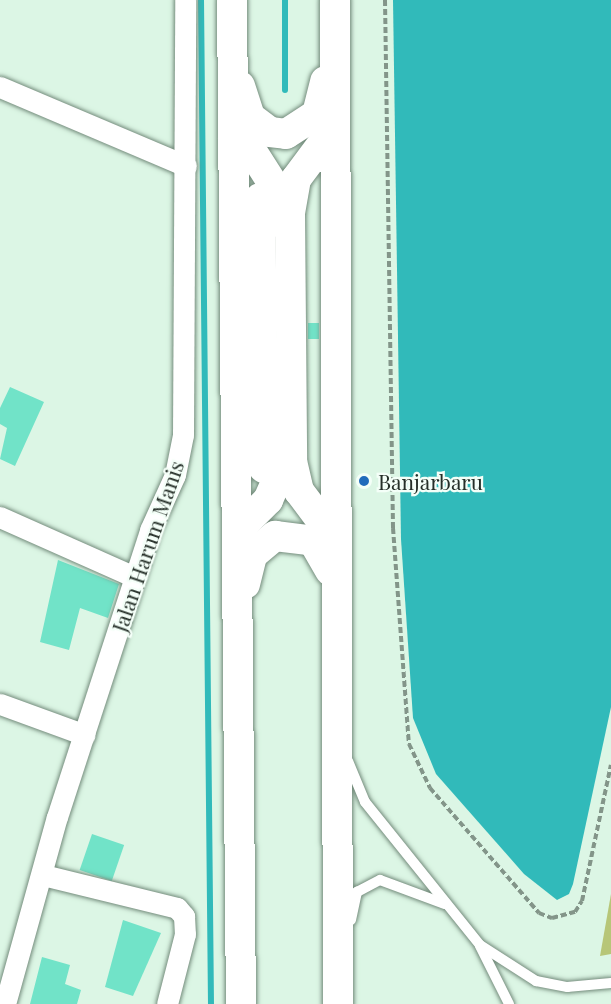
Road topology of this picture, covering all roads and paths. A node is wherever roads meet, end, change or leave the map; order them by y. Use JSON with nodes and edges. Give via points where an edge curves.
{"nodes":[{"id":1,"x":185,"y":0,"type":"edge"},
{"id":2,"x":232,"y":0,"type":"edge"},
{"id":3,"x":385,"y":0,"type":"edge"},
{"id":4,"x":334,"y":12,"type":"edge"},
{"id":5,"x":233,"y":32,"type":"junction"},
{"id":6,"x":0,"y":87,"type":"edge"},
{"id":7,"x":334,"y":128,"type":"junction"},
{"id":8,"x":233,"y":139,"type":"junction"},
{"id":9,"x":186,"y":166,"type":"junction"},
{"id":10,"x":0,"y":517,"type":"edge"},
{"id":11,"x":237,"y":531,"type":"junction"},
{"id":12,"x":334,"y":539,"type":"junction"},
{"id":13,"x":135,"y":578,"type":"junction"},
{"id":14,"x":336,"y":594,"type":"junction"},
{"id":15,"x":240,"y":632,"type":"junction"},
{"id":16,"x":0,"y":704,"type":"edge"},
{"id":17,"x":339,"y":716,"type":"junction"},
{"id":18,"x":85,"y":735,"type":"junction"},
{"id":19,"x":611,"y":765,"type":"edge"},
{"id":20,"x":43,"y":875,"type":"junction"},
{"id":21,"x":445,"y":904,"type":"junction"},
{"id":22,"x":480,"y":945,"type":"junction"},
{"id":23,"x":611,"y":983,"type":"edge"},
{"id":24,"x":4,"y":1004,"type":"edge"},
{"id":25,"x":167,"y":1004,"type":"edge"},
{"id":26,"x":241,"y":1004,"type":"edge"},
{"id":27,"x":338,"y":1004,"type":"edge"},
{"id":28,"x":352,"y":1004,"type":"edge"},
{"id":29,"x":509,"y":1004,"type":"edge"}],
"edges":[{"from":1,"to":9,"type":"street","name":"Jalan Harum Manis"},
{"from":2,"to":5,"type":"street"},
{"from":3,"to":19,"type":"path","via":[[393,528],[409,744],[430,788],[539,913],[552,918],[575,912],[582,901]]},
{"from":4,"to":5,"type":"street","via":[[317,114],[286,134],[270,132],[250,117]]},
{"from":4,"to":7,"type":"street"},
{"from":5,"to":8,"type":"street"},
{"from":6,"to":9,"type":"street"},
{"from":7,"to":12,"type":"street","via":[[347,211],[349,484]]},
{"from":7,"to":12,"type":"street","via":[[296,179],[290,213],[292,461],[299,491]]},
{"from":8,"to":11,"type":"street"},
{"from":8,"to":11,"type":"street","via":[[250,148],[273,184],[277,267],[277,480],[268,500]]},
{"from":9,"to":13,"type":"street","name":"Jalan Harum Manis","via":[[183,435],[176,475]]},
{"from":10,"to":13,"type":"street"},
{"from":11,"to":15,"type":"street"},
{"from":12,"to":14,"type":"street"},
{"from":13,"to":18,"type":"street","name":"Jalan Harum Manis"},
{"from":14,"to":15,"type":"street","via":[[326,556],[313,541],[275,536],[252,555]]},
{"from":14,"to":17,"type":"street"},
{"from":15,"to":26,"type":"street"},
{"from":16,"to":18,"type":"street"},
{"from":17,"to":21,"type":"lane","via":[[350,768],[365,802]]},
{"from":17,"to":27,"type":"street"},
{"from":18,"to":20,"type":"street","name":"Jalan Harum Manis"},
{"from":20,"to":24,"type":"street","name":"Jalan Harum Manis"},
{"from":20,"to":25,"type":"street","via":[[177,908],[185,934]]},
{"from":21,"to":22,"type":"lane"},
{"from":21,"to":28,"type":"lane","via":[[387,881],[368,882],[357,892],[351,917]]},
{"from":22,"to":23,"type":"lane","via":[[536,981],[567,987]]},
{"from":22,"to":29,"type":"lane"}]}
